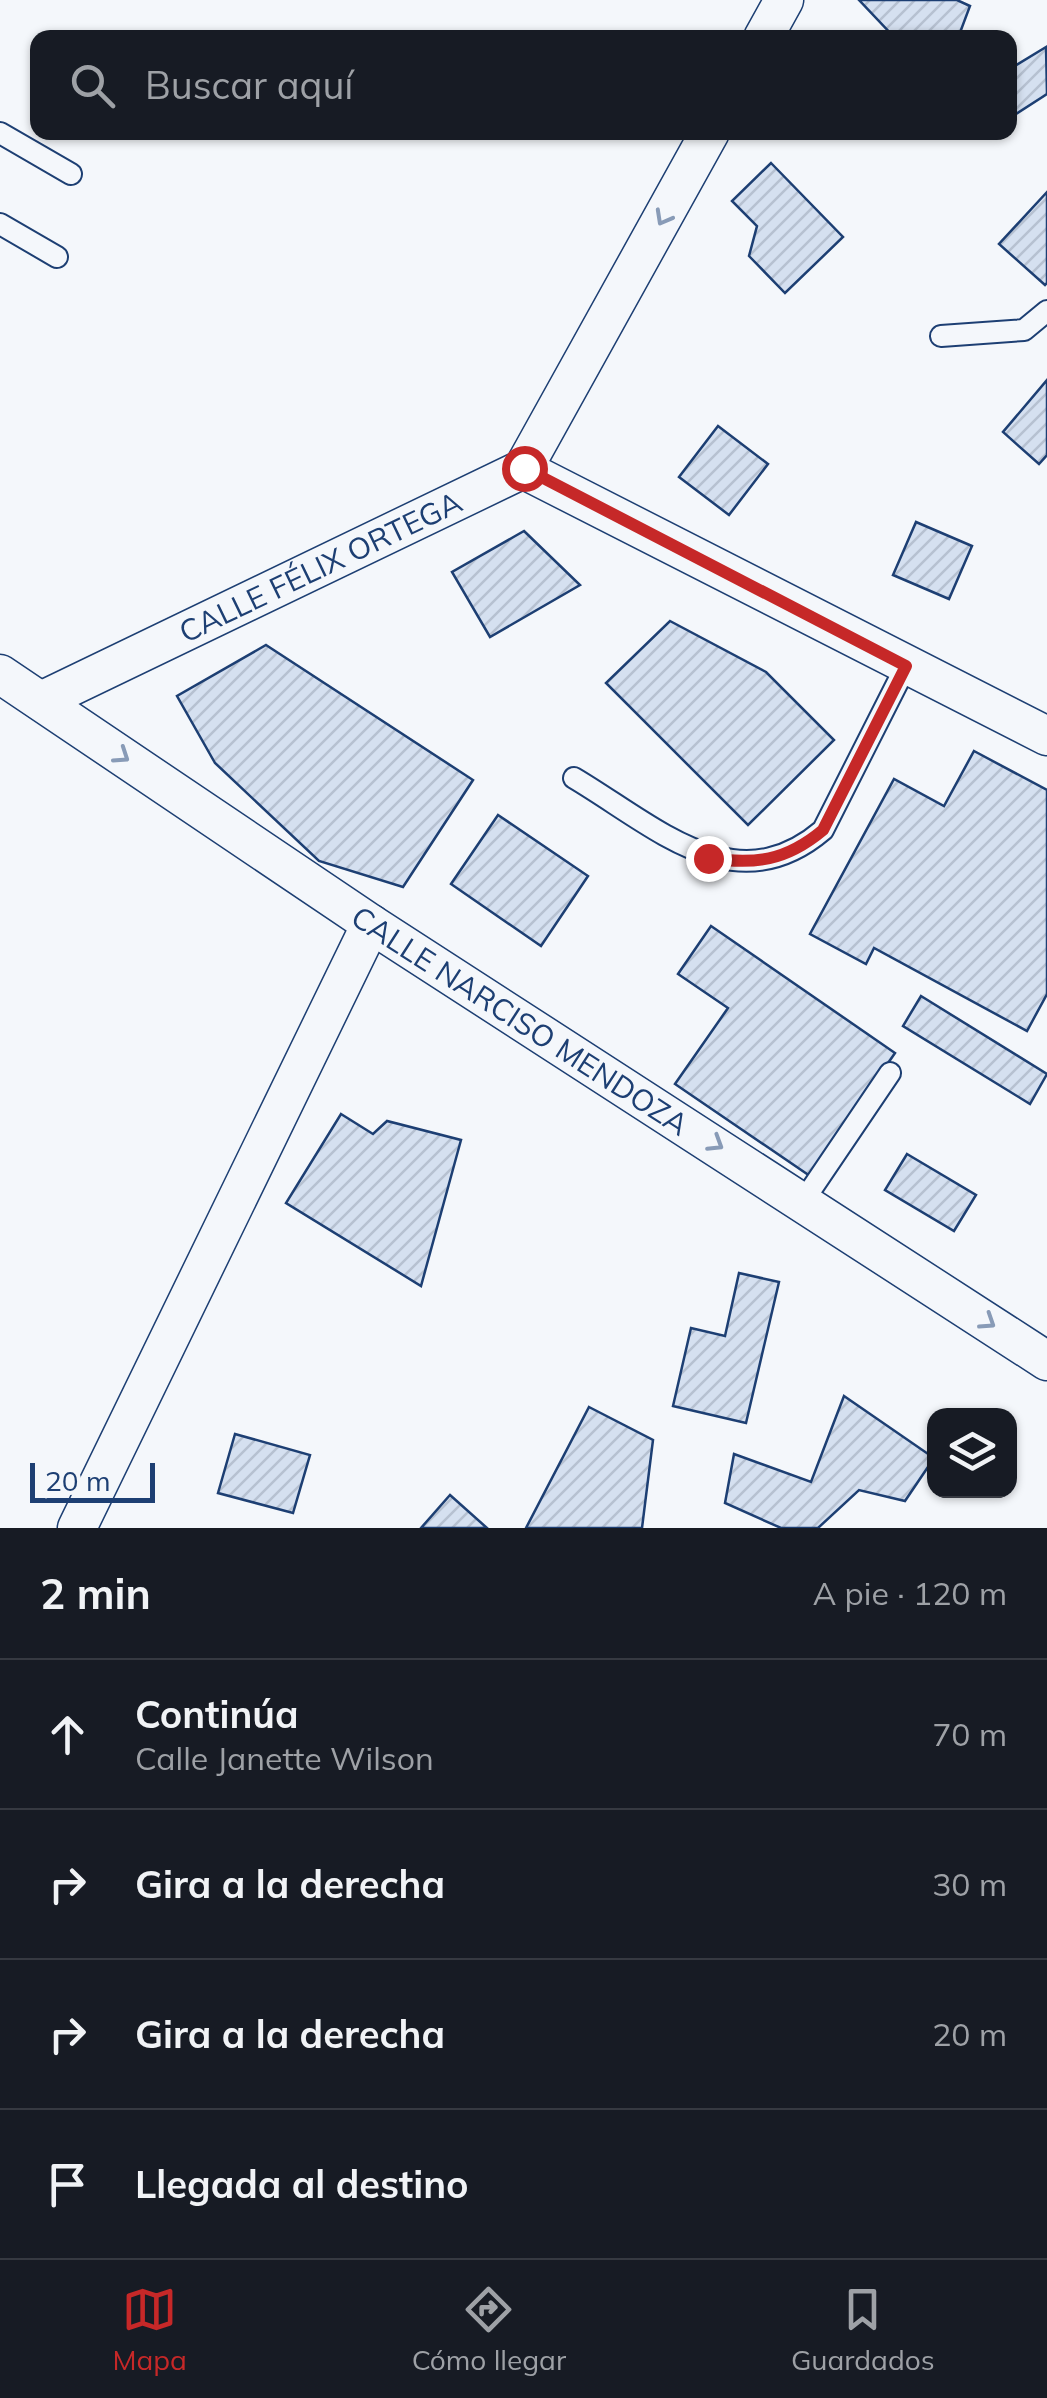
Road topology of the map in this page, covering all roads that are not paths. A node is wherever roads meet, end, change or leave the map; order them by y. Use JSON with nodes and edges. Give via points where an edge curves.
{"nodes":[{"id":1,"x":784,"y":0,"type":"edge"},
{"id":2,"x":767,"y":30,"type":"edge"},
{"id":3,"x":0,"y":133,"type":"edge"},
{"id":4,"x":706,"y":140,"type":"edge"},
{"id":5,"x":71,"y":174,"type":"dead end"},
{"id":6,"x":0,"y":224,"type":"edge"},
{"id":7,"x":58,"y":257,"type":"dead end"},
{"id":8,"x":1047,"y":311,"type":"edge"},
{"id":9,"x":941,"y":336,"type":"dead end"},
{"id":10,"x":524,"y":468,"type":"junction"},
{"id":11,"x":906,"y":666,"type":"junction"},
{"id":12,"x":0,"y":674,"type":"edge"},
{"id":13,"x":41,"y":701,"type":"junction"},
{"id":14,"x":1047,"y":736,"type":"edge"},
{"id":15,"x":574,"y":778,"type":"dead end"},
{"id":16,"x":371,"y":924,"type":"junction"},
{"id":17,"x":890,"y":1073,"type":"dead end"},
{"id":18,"x":804,"y":1200,"type":"junction"},
{"id":19,"x":1047,"y":1361,"type":"edge"},
{"id":20,"x":78,"y":1528,"type":"edge"}],
"edges":[{"from":1,"to":2,"type":"street"},
{"from":3,"to":5,"type":"lane"},
{"from":4,"to":10,"type":"street","one_way":true},
{"from":6,"to":7,"type":"lane"},
{"from":8,"to":9,"type":"lane","via":[[1024,330]]},
{"from":10,"to":11,"type":"street"},
{"from":10,"to":13,"type":"street","name":"CALLE FÉLIX ORTEGA"},
{"from":11,"to":14,"type":"street"},
{"from":11,"to":15,"type":"lane","via":[[823,830],[774,860],[708,858]]},
{"from":12,"to":13,"type":"street","name":"CALLE NARCISO MENDOZA"},
{"from":13,"to":16,"type":"street","name":"CALLE NARCISO MENDOZA","one_way":true},
{"from":16,"to":18,"type":"street","name":"CALLE NARCISO MENDOZA","one_way":true},
{"from":16,"to":20,"type":"street"},
{"from":17,"to":18,"type":"lane"},
{"from":18,"to":19,"type":"street","name":"CALLE NARCISO MENDOZA","one_way":true}]}
